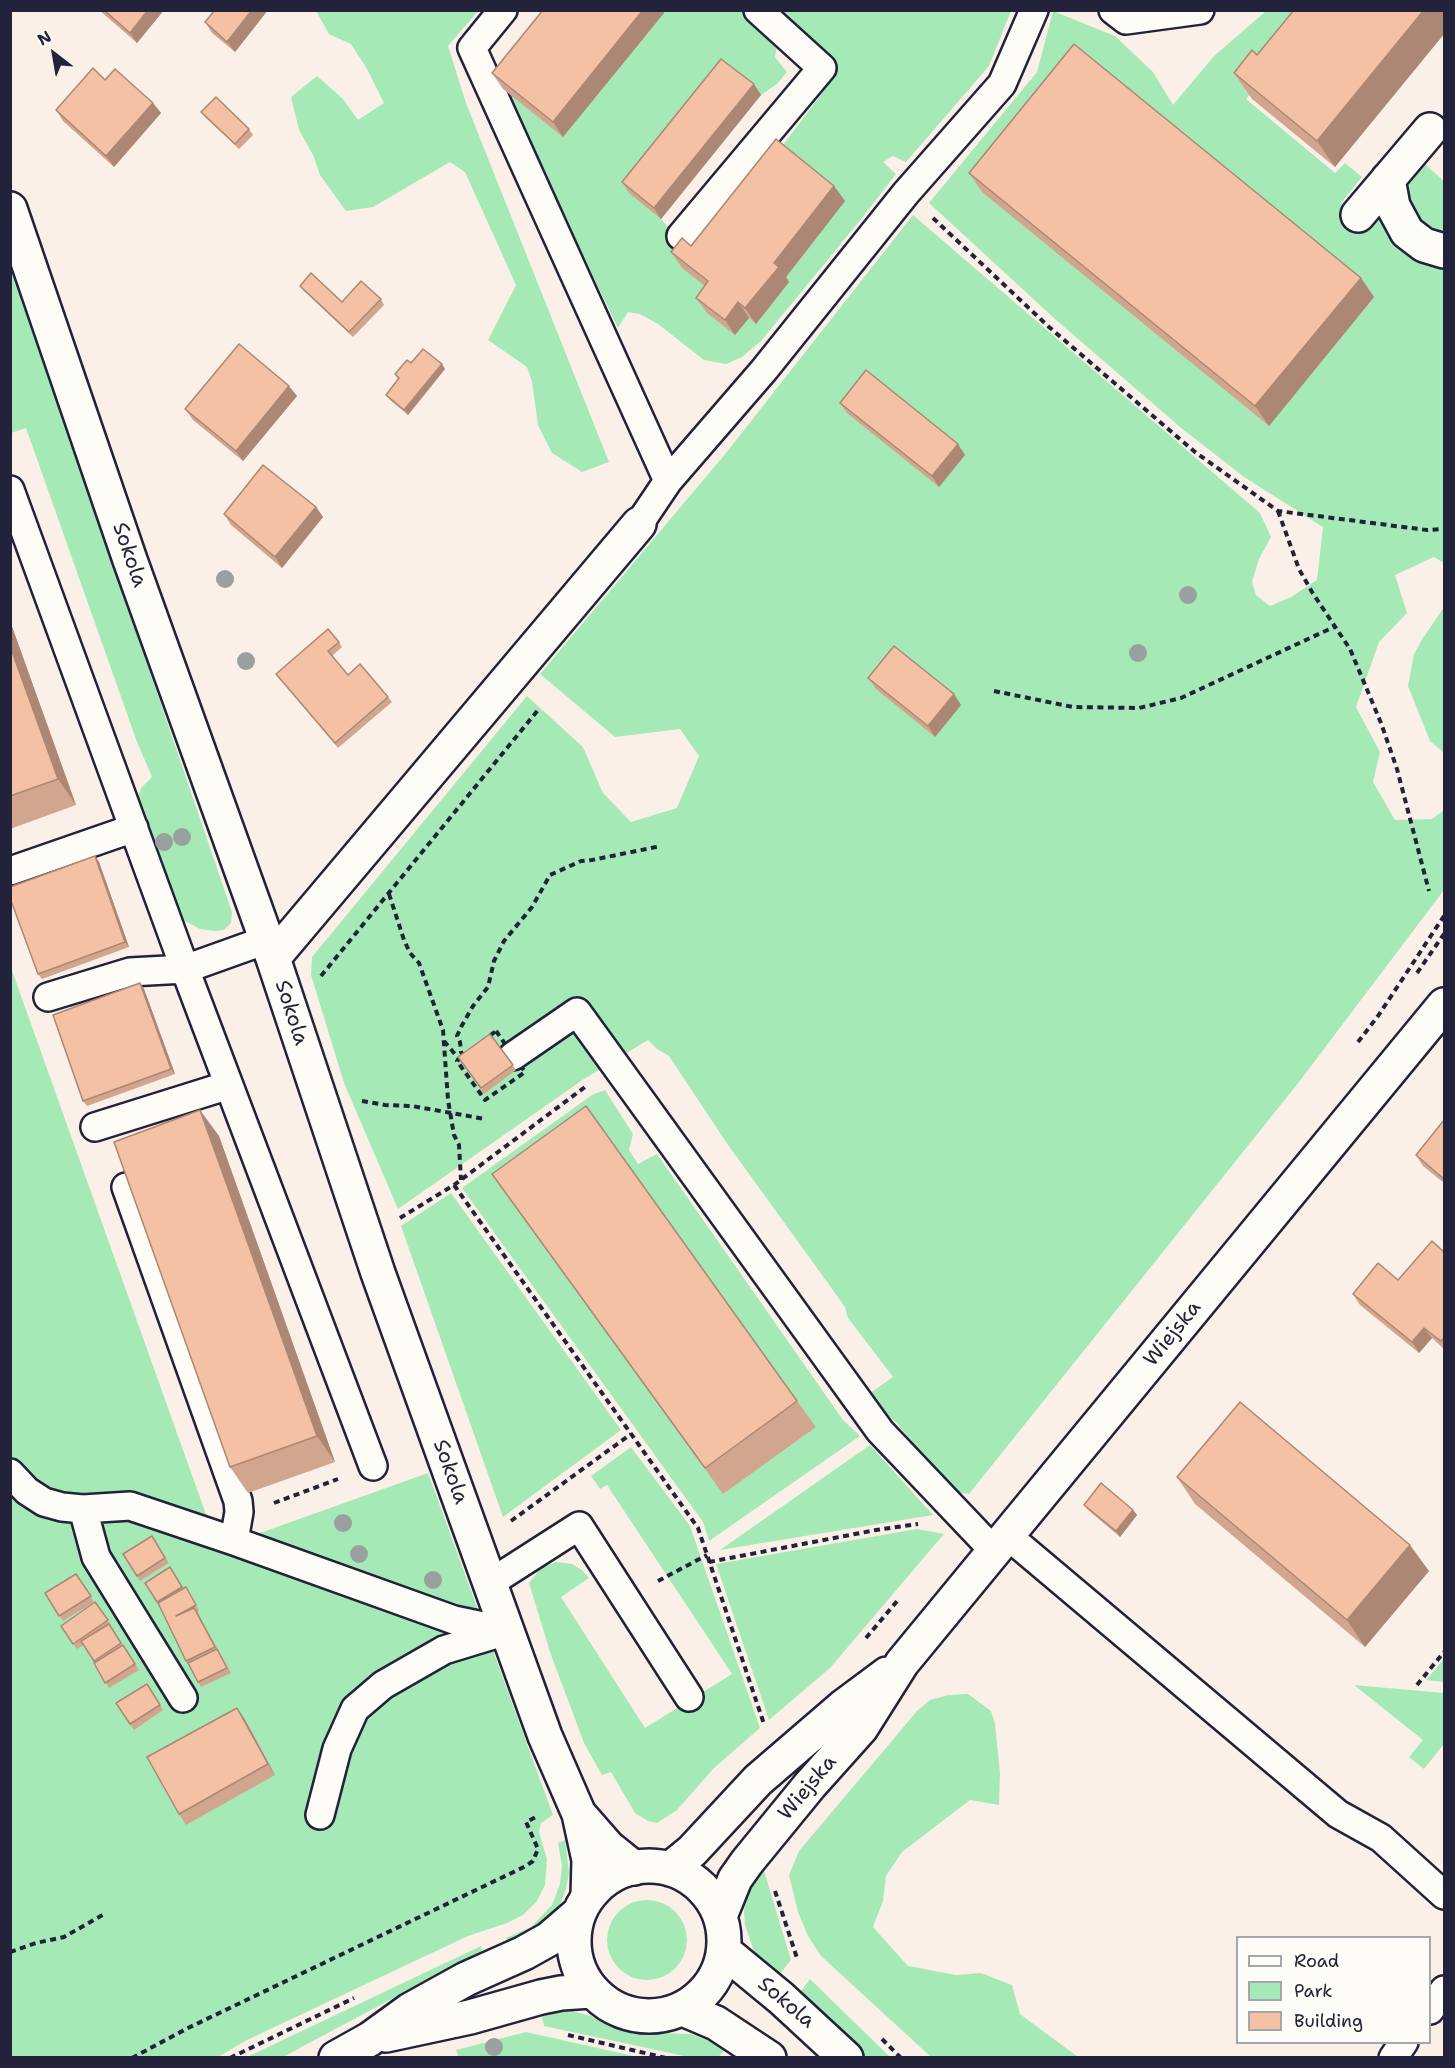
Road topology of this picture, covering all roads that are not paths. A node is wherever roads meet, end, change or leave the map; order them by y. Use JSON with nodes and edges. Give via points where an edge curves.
{"nodes":[{"id":1,"x":503,"y":10,"type":"edge"},
{"id":2,"x":758,"y":10,"type":"edge"},
{"id":3,"x":1034,"y":10,"type":"edge"},
{"id":4,"x":1113,"y":10,"type":"edge"},
{"id":5,"x":1200,"y":10,"type":"edge"},
{"id":6,"x":1440,"y":128,"type":"edge"},
{"id":7,"x":1388,"y":179,"type":"junction"},
{"id":8,"x":10,"y":209,"type":"edge"},
{"id":9,"x":1358,"y":215,"type":"dead end"},
{"id":10,"x":681,"y":237,"type":"edge"},
{"id":11,"x":1444,"y":251,"type":"edge"},
{"id":12,"x":668,"y":482,"type":"junction"},
{"id":13,"x":10,"y":490,"type":"edge"},
{"id":14,"x":639,"y":524,"type":"joint"},
{"id":15,"x":134,"y":828,"type":"junction"},
{"id":16,"x":10,"y":870,"type":"edge"},
{"id":17,"x":270,"y":949,"type":"junction"},
{"id":18,"x":185,"y":969,"type":"junction"},
{"id":19,"x":48,"y":997,"type":"dead end"},
{"id":20,"x":1444,"y":1005,"type":"edge"},
{"id":21,"x":513,"y":1056,"type":"dead end"},
{"id":22,"x":229,"y":1085,"type":"junction"},
{"id":23,"x":95,"y":1127,"type":"dead end"},
{"id":24,"x":126,"y":1187,"type":"edge"},
{"id":25,"x":373,"y":1466,"type":"dead end"},
{"id":26,"x":10,"y":1473,"type":"edge"},
{"id":27,"x":83,"y":1509,"type":"junction"},
{"id":28,"x":234,"y":1540,"type":"junction"},
{"id":29,"x":1001,"y":1544,"type":"junction"},
{"id":30,"x":503,"y":1576,"type":"junction"},
{"id":31,"x":507,"y":1631,"type":"junction"},
{"id":32,"x":902,"y":1663,"type":"junction"},
{"id":33,"x":690,"y":1697,"type":"dead end"},
{"id":34,"x":183,"y":1698,"type":"dead end"},
{"id":35,"x":579,"y":1814,"type":"junction"},
{"id":36,"x":320,"y":1815,"type":"dead end"},
{"id":37,"x":634,"y":1868,"type":"junction"},
{"id":38,"x":670,"y":1869,"type":"junction"},
{"id":39,"x":1444,"y":1894,"type":"edge"},
{"id":40,"x":583,"y":1905,"type":"junction"},
{"id":41,"x":720,"y":1916,"type":"junction"},
{"id":42,"x":724,"y":1951,"type":"junction"},
{"id":43,"x":591,"y":1990,"type":"junction"},
{"id":44,"x":1444,"y":1990,"type":"edge"},
{"id":45,"x":683,"y":2009,"type":"junction"},
{"id":46,"x":1431,"y":2009,"type":"edge"},
{"id":47,"x":370,"y":2039,"type":"junction"},
{"id":48,"x":1403,"y":2044,"type":"edge"},
{"id":49,"x":336,"y":2058,"type":"edge"},
{"id":50,"x":769,"y":2058,"type":"edge"},
{"id":51,"x":846,"y":2058,"type":"edge"},
{"id":52,"x":1393,"y":2058,"type":"edge"}],
"edges":[{"from":1,"to":12,"type":"lane","via":[[472,48]]},
{"from":2,"to":10,"type":"lane","via":[[822,68]]},
{"from":3,"to":12,"type":"lane","via":[[1002,84],[906,193]]},
{"from":4,"to":5,"type":"lane","via":[[1126,20]]},
{"from":6,"to":7,"type":"street"},
{"from":7,"to":9,"type":"street"},
{"from":7,"to":11,"type":"street","via":[[1393,206],[1407,232],[1424,245]]},
{"from":8,"to":17,"type":"street","name":"Sokola","via":[[134,571]]},
{"from":12,"to":14,"type":"lane"},
{"from":13,"to":15,"type":"lane"},
{"from":14,"to":17,"type":"street"},
{"from":15,"to":16,"type":"lane"},
{"from":15,"to":18,"type":"lane"},
{"from":17,"to":18,"type":"lane"},
{"from":17,"to":30,"type":"street","name":"Sokola","via":[[378,1273]]},
{"from":18,"to":19,"type":"lane","via":[[130,972]]},
{"from":18,"to":22,"type":"lane"},
{"from":20,"to":29,"type":"street","name":"Wiejska"},
{"from":21,"to":29,"type":"lane","via":[[577,1012],[880,1431],[969,1523]]},
{"from":22,"to":23,"type":"lane"},
{"from":22,"to":25,"type":"lane"},
{"from":24,"to":28,"type":"lane","via":[[238,1501]]},
{"from":26,"to":27,"type":"lane","via":[[44,1502]]},
{"from":27,"to":28,"type":"lane","via":[[130,1506]]},
{"from":27,"to":34,"type":"lane","via":[[96,1557]]},
{"from":28,"to":31,"type":"lane","via":[[454,1620]]},
{"from":29,"to":32,"type":"street","name":"Wiejska"},
{"from":29,"to":39,"type":"lane","via":[[1338,1814],[1381,1838]]},
{"from":30,"to":31,"type":"street","name":"Sokola"},
{"from":30,"to":33,"type":"lane","via":[[579,1526]]},
{"from":31,"to":35,"type":"street","name":"Sokola","via":[[545,1736]]},
{"from":31,"to":36,"type":"lane","via":[[444,1650],[384,1685],[355,1709],[337,1749]]},
{"from":32,"to":38,"type":"street","name":"Wiejska","via":[[844,1706],[758,1780]]},
{"from":32,"to":41,"type":"street","name":"Wiejska","via":[[861,1728],[747,1862],[735,1879]]},
{"from":35,"to":37,"type":"street","name":"Sokola","via":[[608,1847]]},
{"from":35,"to":40,"type":"street","name":"Sokola","via":[[589,1860]]},
{"from":37,"to":38,"type":"street","via":[[652,1865]]},
{"from":37,"to":40,"type":"street","via":[[601,1882]]},
{"from":38,"to":41,"type":"street","via":[[701,1886]]},
{"from":40,"to":43,"type":"street","via":[[573,1934],[574,1954]]},
{"from":40,"to":47,"type":"street","via":[[549,1939],[410,2010]]},
{"from":41,"to":42,"type":"street"},
{"from":42,"to":45,"type":"street","via":[[711,1984]]},
{"from":42,"to":51,"type":"street","name":"Sokola"},
{"from":43,"to":45,"type":"street","via":[[623,2013],[663,2016]]},
{"from":43,"to":47,"type":"street","via":[[541,1997]]},
{"from":44,"to":46,"type":"lane"},
{"from":45,"to":50,"type":"street","via":[[716,2023]]},
{"from":47,"to":49,"type":"street"},
{"from":48,"to":52,"type":"lane"}]}
